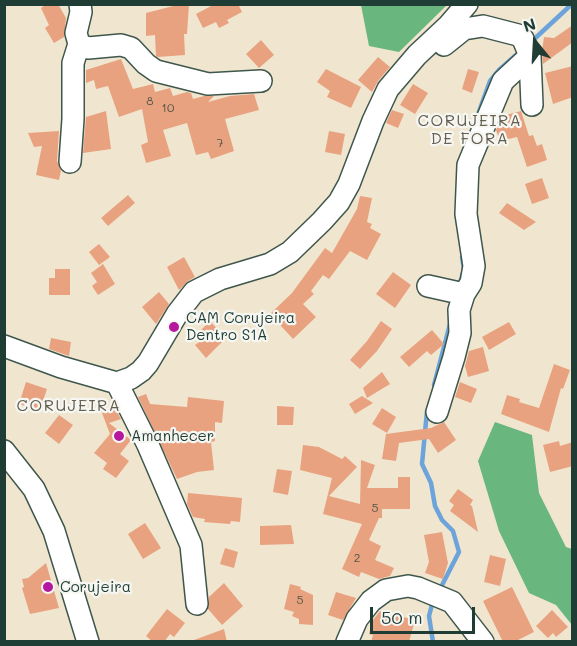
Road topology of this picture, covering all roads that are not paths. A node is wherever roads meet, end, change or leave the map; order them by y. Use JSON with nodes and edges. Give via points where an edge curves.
{"nodes":[{"id":1,"x":80,"y":4,"type":"edge"},
{"id":2,"x":467,"y":4,"type":"edge"},
{"id":3,"x":79,"y":44,"type":"junction"},
{"id":4,"x":527,"y":48,"type":"junction"},
{"id":5,"x":395,"y":80,"type":"junction"},
{"id":6,"x":261,"y":81,"type":"dead end"},
{"id":7,"x":532,"y":105,"type":"dead end"},
{"id":8,"x":70,"y":162,"type":"dead end"},
{"id":9,"x":428,"y":286,"type":"dead end"},
{"id":10,"x":461,"y":293,"type":"junction"},
{"id":11,"x":4,"y":346,"type":"edge"},
{"id":12,"x":117,"y":383,"type":"junction"},
{"id":13,"x":436,"y":412,"type":"dead end"},
{"id":14,"x":4,"y":451,"type":"edge"},
{"id":15,"x":197,"y":604,"type":"dead end"},
{"id":16,"x":88,"y":642,"type":"edge"},
{"id":17,"x":347,"y":642,"type":"edge"},
{"id":18,"x":483,"y":642,"type":"edge"}],
"edges":[{"from":1,"to":3,"type":"street","via":[[76,33]]},
{"from":2,"to":5,"type":"street"},
{"from":3,"to":6,"type":"street","via":[[88,48],[131,48],[156,71],[208,84]]},
{"from":3,"to":8,"type":"street","via":[[73,63]]},
{"from":4,"to":5,"type":"street","via":[[510,31],[483,26],[464,29],[408,80]]},
{"from":4,"to":7,"type":"street"},
{"from":4,"to":10,"type":"street","via":[[503,81],[468,165],[466,214],[474,266],[471,283]]},
{"from":5,"to":12,"type":"street","via":[[373,121],[349,184],[322,221],[290,252],[270,264],[220,279],[194,292],[148,363],[131,378]]},
{"from":9,"to":10,"type":"street"},
{"from":10,"to":13,"type":"street","via":[[460,333]]},
{"from":11,"to":12,"type":"street"},
{"from":12,"to":15,"type":"street","via":[[191,545]]},
{"from":14,"to":16,"type":"street","via":[[34,489],[54,531]]},
{"from":17,"to":18,"type":"street","via":[[371,601],[386,591],[408,586],[452,602]]}]}
